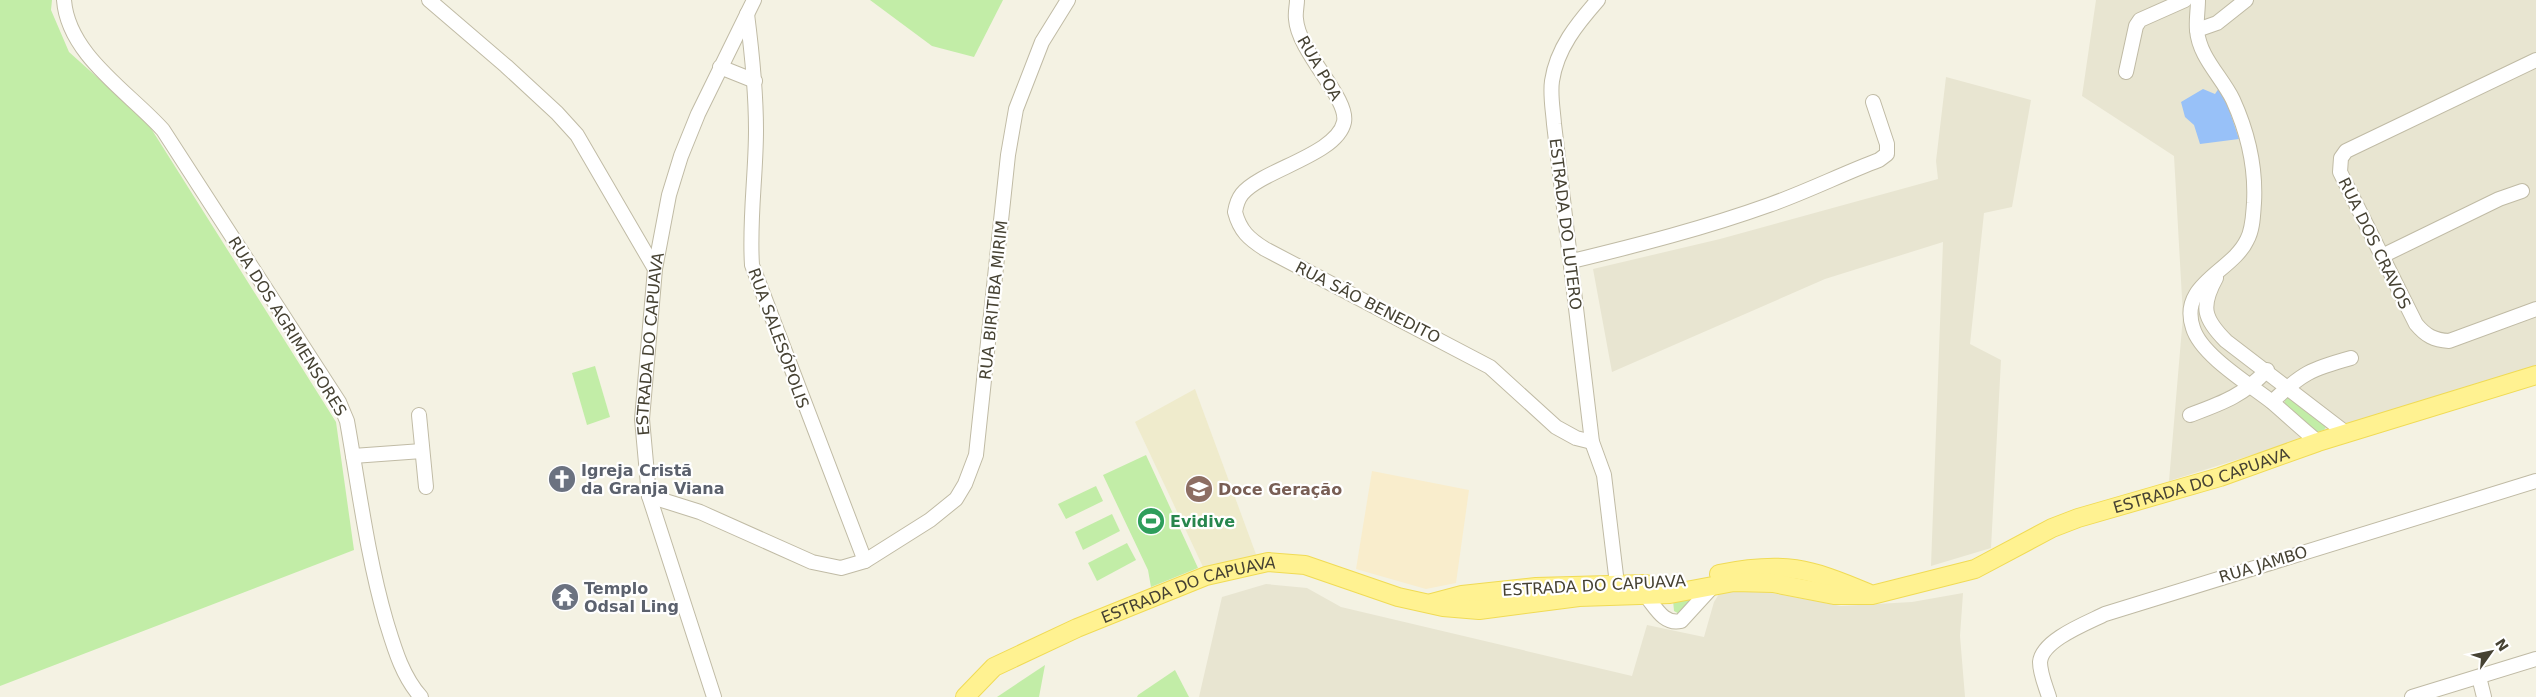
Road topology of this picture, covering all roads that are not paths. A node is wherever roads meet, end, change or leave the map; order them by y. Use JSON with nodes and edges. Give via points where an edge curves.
{"nodes":[{"id":1,"x":64,"y":0,"type":"edge"},
{"id":2,"x":429,"y":0,"type":"edge"},
{"id":3,"x":754,"y":0,"type":"edge"},
{"id":4,"x":1068,"y":0,"type":"edge"},
{"id":5,"x":1297,"y":0,"type":"edge"},
{"id":6,"x":1598,"y":0,"type":"edge"},
{"id":7,"x":2185,"y":0,"type":"edge"},
{"id":8,"x":2198,"y":0,"type":"edge"},
{"id":9,"x":2246,"y":0,"type":"edge"},
{"id":10,"x":747,"y":14,"type":"junction"},
{"id":11,"x":2197,"y":30,"type":"junction"},
{"id":12,"x":2536,"y":60,"type":"edge"},
{"id":13,"x":720,"y":67,"type":"junction"},
{"id":14,"x":2126,"y":72,"type":"dead end"},
{"id":15,"x":755,"y":81,"type":"junction"},
{"id":16,"x":1873,"y":102,"type":"dead end"},
{"id":17,"x":1313,"y":153,"type":"joint"},
{"id":18,"x":2522,"y":191,"type":"dead end"},
{"id":19,"x":2382,"y":256,"type":"junction"},
{"id":20,"x":1572,"y":261,"type":"junction"},
{"id":21,"x":655,"y":269,"type":"junction"},
{"id":22,"x":2220,"y":271,"type":"junction"},
{"id":23,"x":2536,"y":309,"type":"edge"},
{"id":24,"x":2351,"y":358,"type":"dead end"},
{"id":25,"x":2250,"y":359,"type":"junction"},
{"id":26,"x":2267,"y":370,"type":"junction"},
{"id":27,"x":2236,"y":374,"type":"junction"},
{"id":28,"x":2536,"y":375,"type":"edge"},
{"id":29,"x":2252,"y":386,"type":"junction"},
{"id":30,"x":2288,"y":387,"type":"junction"},
{"id":31,"x":2272,"y":402,"type":"junction"},
{"id":32,"x":419,"y":415,"type":"dead end"},
{"id":33,"x":2190,"y":415,"type":"dead end"},
{"id":34,"x":2346,"y":433,"type":"junction"},
{"id":35,"x":1592,"y":442,"type":"junction"},
{"id":36,"x":2318,"y":442,"type":"junction"},
{"id":37,"x":422,"y":451,"type":"junction"},
{"id":38,"x":353,"y":456,"type":"junction"},
{"id":39,"x":2536,"y":481,"type":"edge"},
{"id":40,"x":426,"y":487,"type":"dead end"},
{"id":41,"x":649,"y":496,"type":"junction"},
{"id":42,"x":865,"y":560,"type":"junction"},
{"id":43,"x":1795,"y":568,"type":"junction"},
{"id":44,"x":1613,"y":584,"type":"junction"},
{"id":45,"x":1713,"y":586,"type":"junction"},
{"id":46,"x":1791,"y":586,"type":"junction"},
{"id":47,"x":1487,"y":592,"type":"junction"},
{"id":48,"x":1872,"y":595,"type":"junction"},
{"id":49,"x":1646,"y":596,"type":"junction"},
{"id":50,"x":1431,"y":603,"type":"junction"},
{"id":51,"x":1488,"y":610,"type":"junction"},
{"id":52,"x":2536,"y":659,"type":"edge"},
{"id":53,"x":2479,"y":677,"type":"junction"},
{"id":54,"x":421,"y":697,"type":"edge"},
{"id":55,"x":714,"y":697,"type":"edge"},
{"id":56,"x":965,"y":697,"type":"edge"},
{"id":57,"x":2049,"y":697,"type":"edge"},
{"id":58,"x":2412,"y":697,"type":"edge"},
{"id":59,"x":2484,"y":697,"type":"edge"}],
"edges":[{"from":1,"to":38,"type":"street","name":"RUA DOS AGRIMENSORES","via":[[65,16],[77,41],[95,64],[142,106],[163,130],[321,374],[347,421]]},
{"from":2,"to":21,"type":"street","via":[[506,66],[577,135]]},
{"from":3,"to":10,"type":"street","name":"ESTRADA DO CAPUAVA"},
{"from":4,"to":42,"type":"street","name":"RUA BIRITIBA MIRIM","via":[[1042,42],[1016,109],[1008,155],[976,456],[956,499],[930,520]]},
{"from":5,"to":17,"type":"street","name":"RUA POA","via":[[1296,20],[1301,38],[1344,110],[1340,131]]},
{"from":6,"to":20,"type":"street","name":"ESTRADA DO LUTERO","via":[[1564,44],[1552,83],[1554,124]]},
{"from":7,"to":14,"type":"street","via":[[2140,20]]},
{"from":8,"to":11,"type":"street"},
{"from":9,"to":11,"type":"street","via":[[2217,23]]},
{"from":10,"to":13,"type":"street","name":"ESTRADA DO CAPUAVA"},
{"from":10,"to":15,"type":"street","name":"RUA SALESÓPOLIS"},
{"from":11,"to":22,"type":"street","via":[[2204,55],[2242,120],[2255,186],[2253,220],[2247,240]]},
{"from":12,"to":19,"type":"street","name":"RUA DOS CRAVOS","via":[[2346,151],[2341,158],[2340,172]]},
{"from":13,"to":15,"type":"street"},
{"from":13,"to":21,"type":"street","name":"ESTRADA DO CAPUAVA","via":[[681,156],[669,195]]},
{"from":15,"to":42,"type":"street","name":"RUA SALESÓPOLIS","via":[[752,265]]},
{"from":16,"to":20,"type":"street","via":[[1887,144],[1887,154],[1879,160],[1734,217]]},
{"from":17,"to":35,"type":"street","name":"RUA SÃO BENEDITO","via":[[1242,193],[1235,212],[1250,240],[1490,367],[1556,427]]},
{"from":18,"to":19,"type":"street"},
{"from":19,"to":23,"type":"street","name":"RUA DOS CRAVOS","via":[[2416,324],[2436,340],[2460,338]]},
{"from":20,"to":35,"type":"street","name":"ESTRADA DO LUTERO"},
{"from":21,"to":41,"type":"street","name":"ESTRADA DO CAPUAVA","via":[[642,419]]},
{"from":22,"to":25,"type":"street","via":[[2207,293],[2207,317],[2226,342]]},
{"from":22,"to":27,"type":"street","via":[[2200,287],[2190,319],[2193,330],[2207,350]]},
{"from":24,"to":30,"type":"street","via":[[2312,369]]},
{"from":25,"to":26,"type":"street"},
{"from":25,"to":27,"type":"street"},
{"from":26,"to":29,"type":"street"},
{"from":26,"to":30,"type":"street"},
{"from":27,"to":29,"type":"street"},
{"from":28,"to":34,"type":"main road","name":"ESTRADA DO CAPUAVA"},
{"from":29,"to":31,"type":"street"},
{"from":29,"to":33,"type":"street","via":[[2231,400]]},
{"from":30,"to":31,"type":"street"},
{"from":30,"to":34,"type":"street"},
{"from":31,"to":36,"type":"street"},
{"from":32,"to":37,"type":"street"},
{"from":34,"to":36,"type":"main road","name":"ESTRADA DO CAPUAVA"},
{"from":35,"to":44,"type":"street","name":"ESTRADA DO LUTERO","via":[[1604,475]]},
{"from":36,"to":48,"type":"main road","name":"ESTRADA DO CAPUAVA","via":[[2220,478],[2078,518],[1974,569]]},
{"from":37,"to":38,"type":"street"},
{"from":37,"to":40,"type":"street"},
{"from":38,"to":54,"type":"street","name":"RUA DOS AGRIMENSORES","via":[[367,549],[379,597],[402,669]]},
{"from":39,"to":57,"type":"street","name":"RUA JAMBO","via":[[2105,614],[2061,637],[2044,652],[2040,662]]},
{"from":41,"to":42,"type":"street","name":"RUA BIRITIBA MIRIM","via":[[700,512],[797,556],[827,566],[841,568]]},
{"from":41,"to":55,"type":"street","name":"ESTRADA DO CAPUAVA"},
{"from":43,"to":44,"type":"main road","name":"ESTRADA DO CAPUAVA","via":[[1755,568],[1664,584]]},
{"from":43,"to":46,"type":"main road","via":[[1799,578]]},
{"from":43,"to":48,"type":"main road","name":"ESTRADA DO CAPUAVA","via":[[1830,577]]},
{"from":44,"to":47,"type":"main road","name":"ESTRADA DO CAPUAVA"},
{"from":45,"to":46,"type":"main road","name":"ESTRADA DO CAPUAVA","via":[[1754,582]]},
{"from":45,"to":49,"type":"main road","name":"ESTRADA DO CAPUAVA"},
{"from":45,"to":49,"type":"street","via":[[1681,621],[1666,620]]},
{"from":46,"to":48,"type":"main road","name":"ESTRADA DO CAPUAVA","via":[[1834,595]]},
{"from":47,"to":50,"type":"main road","name":"ESTRADA DO CAPUAVA","via":[[1448,597]]},
{"from":47,"to":51,"type":"main road","via":[[1485,602]]},
{"from":49,"to":51,"type":"main road","name":"ESTRADA DO CAPUAVA","via":[[1579,597]]},
{"from":50,"to":51,"type":"main road","name":"ESTRADA DO CAPUAVA","via":[[1456,609]]},
{"from":50,"to":56,"type":"main road","name":"ESTRADA DO CAPUAVA","via":[[1398,597],[1305,565],[1268,562],[1232,569],[1159,593],[994,667]]},
{"from":52,"to":53,"type":"street"},
{"from":53,"to":58,"type":"street"},
{"from":53,"to":59,"type":"street"}]}
